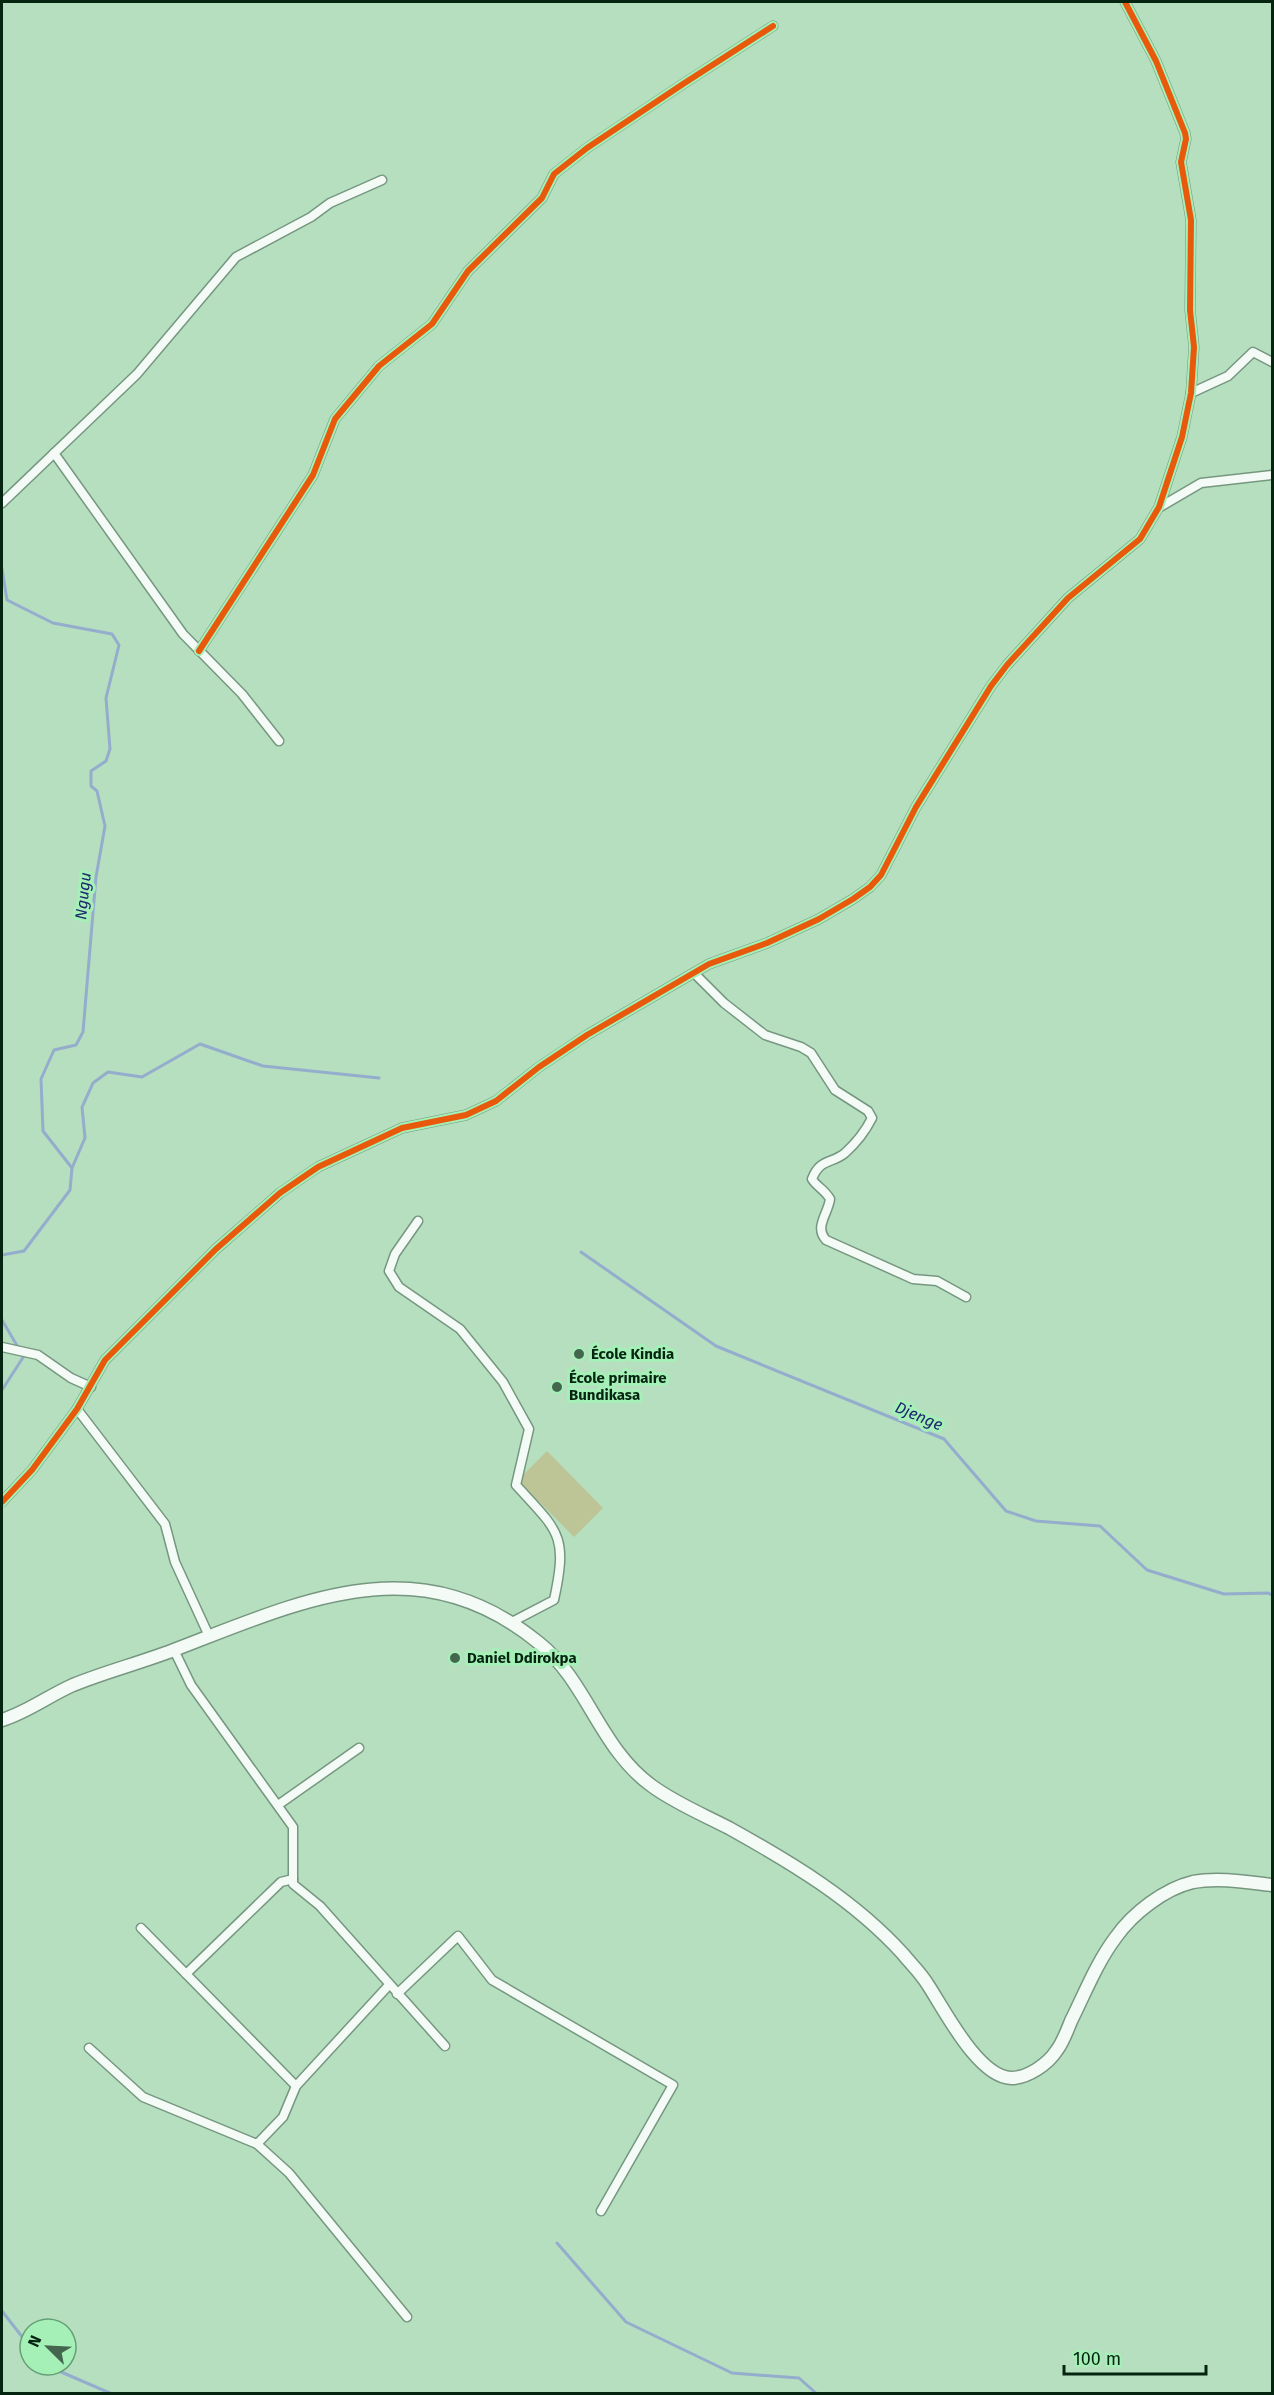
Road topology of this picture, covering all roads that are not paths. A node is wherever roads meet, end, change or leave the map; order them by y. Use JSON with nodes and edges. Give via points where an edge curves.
{"nodes":[{"id":1,"x":1125,"y":2,"type":"edge"},
{"id":2,"x":773,"y":26,"type":"dead end"},
{"id":3,"x":382,"y":180,"type":"dead end"},
{"id":4,"x":1272,"y":362,"type":"edge"},
{"id":5,"x":1191,"y":393,"type":"junction"},
{"id":6,"x":54,"y":453,"type":"junction"},
{"id":7,"x":1272,"y":475,"type":"edge"},
{"id":8,"x":2,"y":504,"type":"edge"},
{"id":9,"x":1159,"y":507,"type":"junction"},
{"id":10,"x":199,"y":651,"type":"junction"},
{"id":11,"x":279,"y":741,"type":"dead end"},
{"id":12,"x":694,"y":973,"type":"junction"},
{"id":13,"x":418,"y":1221,"type":"dead end"},
{"id":14,"x":966,"y":1297,"type":"dead end"},
{"id":15,"x":2,"y":1348,"type":"edge"},
{"id":16,"x":91,"y":1387,"type":"junction"},
{"id":17,"x":77,"y":1409,"type":"junction"},
{"id":18,"x":2,"y":1502,"type":"edge"},
{"id":19,"x":510,"y":1623,"type":"junction"},
{"id":20,"x":208,"y":1636,"type":"junction"},
{"id":21,"x":174,"y":1650,"type":"junction"},
{"id":22,"x":2,"y":1720,"type":"edge"},
{"id":23,"x":359,"y":1748,"type":"dead end"},
{"id":24,"x":278,"y":1805,"type":"junction"},
{"id":25,"x":293,"y":1880,"type":"junction"},
{"id":26,"x":1272,"y":1885,"type":"edge"},
{"id":27,"x":141,"y":1928,"type":"dead end"},
{"id":28,"x":186,"y":1974,"type":"junction"},
{"id":29,"x":389,"y":1985,"type":"junction"},
{"id":30,"x":397,"y":1994,"type":"junction"},
{"id":31,"x":445,"y":2046,"type":"dead end"},
{"id":32,"x":89,"y":2048,"type":"dead end"},
{"id":33,"x":296,"y":2086,"type":"junction"},
{"id":34,"x":257,"y":2144,"type":"junction"},
{"id":35,"x":601,"y":2211,"type":"dead end"},
{"id":36,"x":407,"y":2317,"type":"dead end"}],
"edges":[{"from":1,"to":5,"type":"street","via":[[1156,61],[1186,139],[1181,162],[1191,220]]},
{"from":2,"to":10,"type":"street","via":[[587,148],[554,174],[542,198],[468,271],[432,324],[379,366],[335,419],[313,475]]},
{"from":3,"to":6,"type":"street","via":[[330,203],[236,257],[136,374]]},
{"from":4,"to":5,"type":"street","via":[[1253,352],[1228,376]]},
{"from":5,"to":9,"type":"street","via":[[1182,437]]},
{"from":6,"to":8,"type":"street"},
{"from":6,"to":10,"type":"street"},
{"from":7,"to":9,"type":"street","via":[[1201,483]]},
{"from":9,"to":12,"type":"street","via":[[1140,539],[1068,598],[991,686],[916,807],[881,875],[870,887],[819,919]]},
{"from":10,"to":11,"type":"street","via":[[242,694]]},
{"from":12,"to":14,"type":"street","via":[[765,1035],[811,1053],[835,1090],[868,1111],[872,1118],[844,1155],[824,1162],[814,1173],[816,1186],[830,1199],[821,1235],[913,1279],[937,1281]]},
{"from":12,"to":16,"type":"street","via":[[587,1035],[496,1101],[466,1115],[402,1128],[308,1173],[216,1249],[105,1360]]},
{"from":13,"to":19,"type":"street","via":[[395,1254],[389,1271],[399,1287],[460,1329],[503,1382],[529,1429],[516,1485],[552,1524],[560,1541],[561,1570],[554,1600]]},
{"from":15,"to":16,"type":"street","via":[[38,1355],[70,1378]]},
{"from":16,"to":17,"type":"street"},
{"from":17,"to":18,"type":"street","via":[[32,1470]]},
{"from":17,"to":20,"type":"street","via":[[165,1524],[175,1562]]},
{"from":19,"to":20,"type":"main road","via":[[482,1607],[428,1590],[367,1588],[317,1598]]},
{"from":19,"to":26,"type":"main road","via":[[541,1644],[563,1668],[624,1764],[654,1788],[787,1860],[866,1916],[926,1980],[974,2054],[990,2069],[1010,2078],[1036,2071],[1057,2051],[1116,1936],[1144,1908],[1191,1882]]},
{"from":20,"to":21,"type":"main road"},
{"from":21,"to":22,"type":"main road","via":[[69,1687],[22,1714]]},
{"from":21,"to":24,"type":"street","via":[[191,1685]]},
{"from":23,"to":24,"type":"street"},
{"from":24,"to":25,"type":"street","via":[[293,1827]]},
{"from":25,"to":28,"type":"street","via":[[281,1882]]},
{"from":25,"to":29,"type":"street"},
{"from":27,"to":28,"type":"street"},
{"from":28,"to":33,"type":"street"},
{"from":29,"to":30,"type":"street"},
{"from":29,"to":33,"type":"street"},
{"from":30,"to":31,"type":"street"},
{"from":30,"to":35,"type":"street","via":[[458,1936],[492,1980],[673,2085]]},
{"from":32,"to":34,"type":"street","via":[[143,2097]]},
{"from":33,"to":34,"type":"street","via":[[283,2116]]},
{"from":34,"to":36,"type":"street","via":[[289,2173]]}]}
